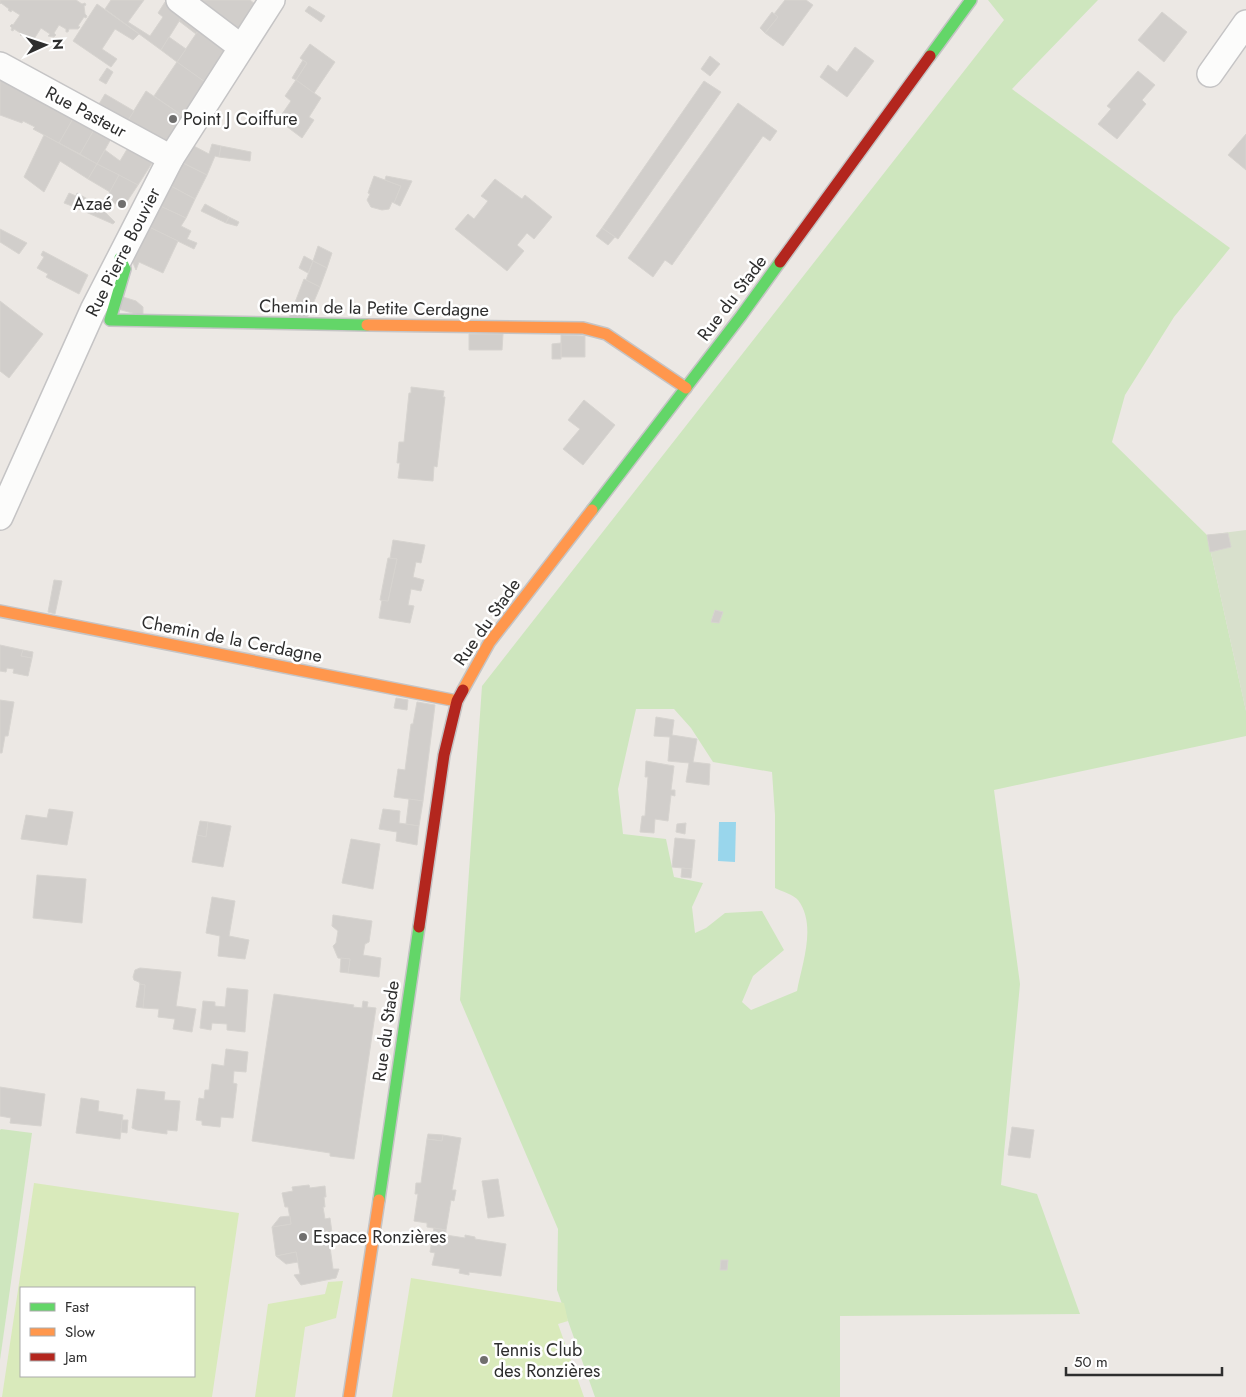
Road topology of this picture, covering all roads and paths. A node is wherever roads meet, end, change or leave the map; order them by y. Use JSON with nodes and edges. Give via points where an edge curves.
{"nodes":[{"id":1,"x":179,"y":0,"type":"edge"},
{"id":2,"x":272,"y":0,"type":"edge"},
{"id":3,"x":972,"y":0,"type":"edge"},
{"id":4,"x":1246,"y":24,"type":"edge"},
{"id":5,"x":241,"y":47,"type":"junction"},
{"id":6,"x":0,"y":65,"type":"edge"},
{"id":7,"x":1210,"y":74,"type":"dead end"},
{"id":8,"x":171,"y":158,"type":"junction"},
{"id":9,"x":120,"y":258,"type":"junction"},
{"id":10,"x":686,"y":388,"type":"junction"},
{"id":11,"x":0,"y":517,"type":"edge"},
{"id":12,"x":0,"y":611,"type":"edge"},
{"id":13,"x":457,"y":701,"type":"junction"},
{"id":14,"x":349,"y":1397,"type":"edge"}],
"edges":[{"from":1,"to":5,"type":"street"},
{"from":2,"to":5,"type":"street","name":"Rue Pierre Bouvier"},
{"from":3,"to":10,"type":"street","name":"Rue du Stade"},
{"from":4,"to":7,"type":"street"},
{"from":5,"to":8,"type":"street","name":"Rue Pierre Bouvier"},
{"from":6,"to":8,"type":"street","name":"Rue Pasteur"},
{"from":8,"to":9,"type":"street","name":"Rue Pierre Bouvier"},
{"from":9,"to":10,"type":"street","name":"Chemin de la Petite Cerdagne","via":[[125,269],[110,320],[583,328],[606,334]]},
{"from":9,"to":11,"type":"street","name":"Rue Pierre Bouvier","via":[[93,310]]},
{"from":10,"to":13,"type":"street","name":"Rue du Stade","via":[[489,643]]},
{"from":12,"to":13,"type":"street","name":"Chemin de la Cerdagne"},
{"from":13,"to":14,"type":"street","name":"Rue du Stade","via":[[444,755]]}]}
